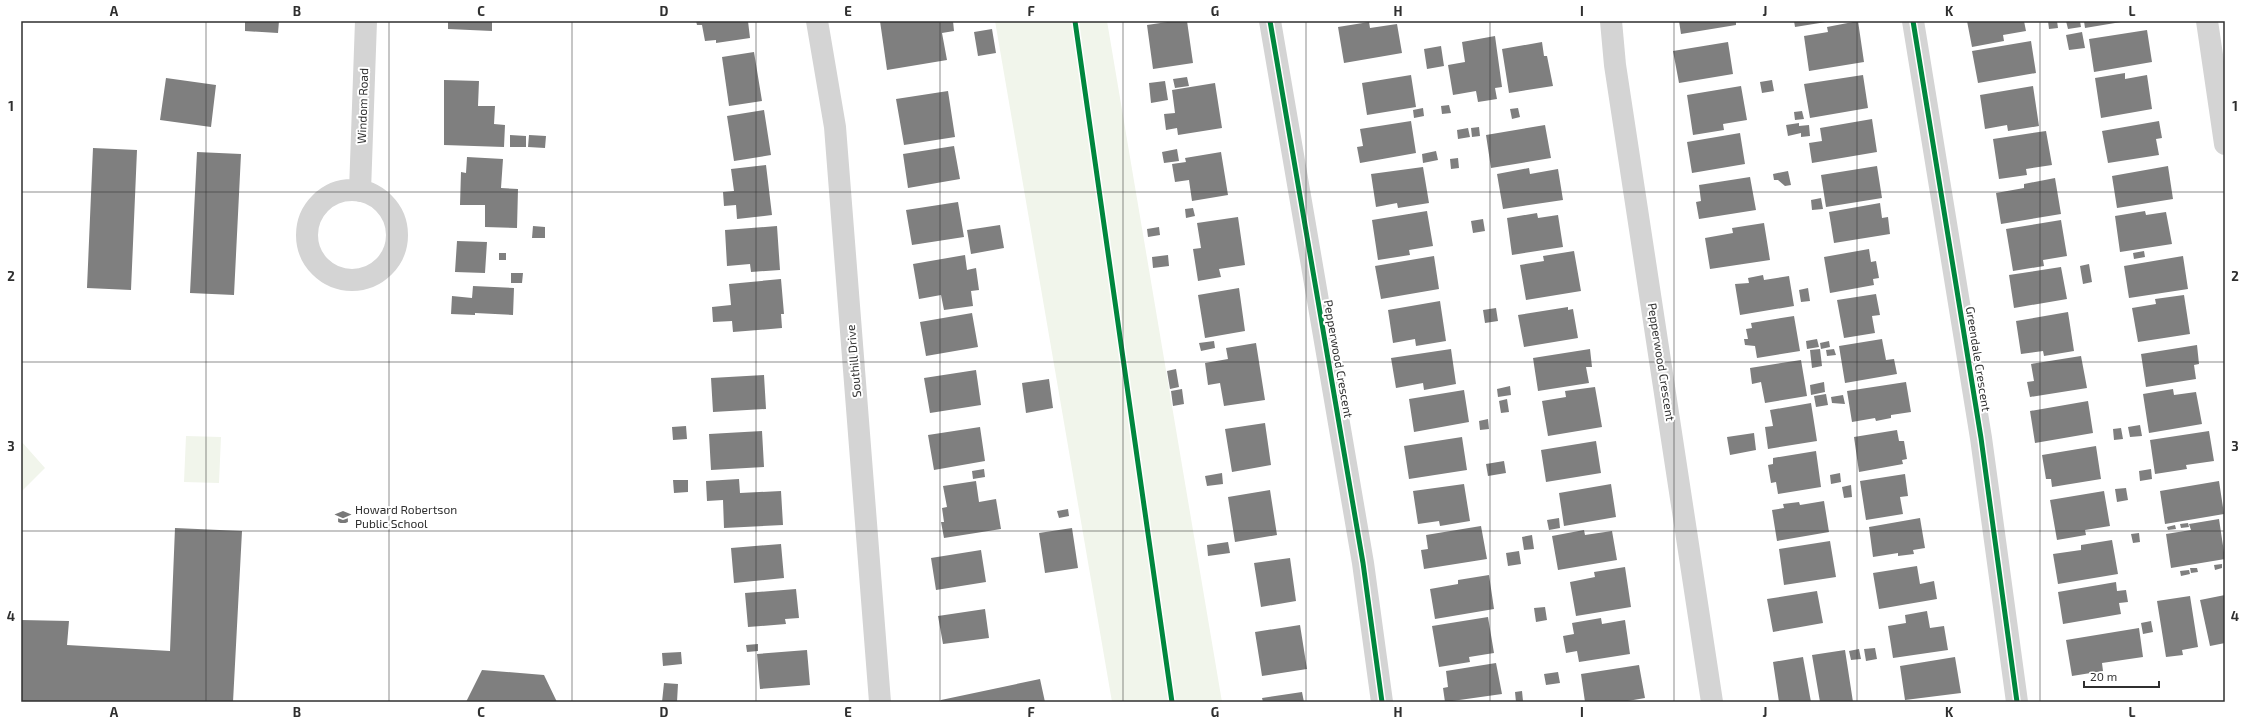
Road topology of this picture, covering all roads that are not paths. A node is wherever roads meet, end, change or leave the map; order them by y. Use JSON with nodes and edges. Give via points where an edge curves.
{"nodes":[{"id":1,"x":366,"y":21,"type":"edge"},
{"id":2,"x":817,"y":21,"type":"edge"},
{"id":3,"x":1270,"y":21,"type":"edge"},
{"id":4,"x":1611,"y":21,"type":"edge"},
{"id":5,"x":1914,"y":21,"type":"edge"},
{"id":6,"x":2207,"y":21,"type":"edge"},
{"id":7,"x":2225,"y":144,"type":"edge"},
{"id":8,"x":360,"y":191,"type":"junction"},
{"id":9,"x":880,"y":702,"type":"edge"},
{"id":10,"x":1382,"y":702,"type":"edge"},
{"id":11,"x":1712,"y":702,"type":"edge"},
{"id":12,"x":2017,"y":702,"type":"edge"}],
"edges":[{"from":1,"to":8,"type":"street","name":"Windom Road"},
{"from":2,"to":9,"type":"street","name":"Southill Drive","via":[[835,127]]},
{"from":3,"to":10,"type":"street","name":"Pepperwood Crescent","via":[[1363,563]]},
{"from":4,"to":11,"type":"street","name":"Pepperwood Crescent","via":[[1614,65]]},
{"from":5,"to":12,"type":"street","name":"Greendale Crescent","via":[[1981,438]]},
{"from":6,"to":7,"type":"street"},
{"from":8,"to":8,"type":"street","via":[[344,191],[329,197],[317,207],[310,219],[307,235],[310,250],[324,270],[346,280],[362,280],[379,272],[390,261],[398,234],[395,219],[386,206],[374,196]]}]}
